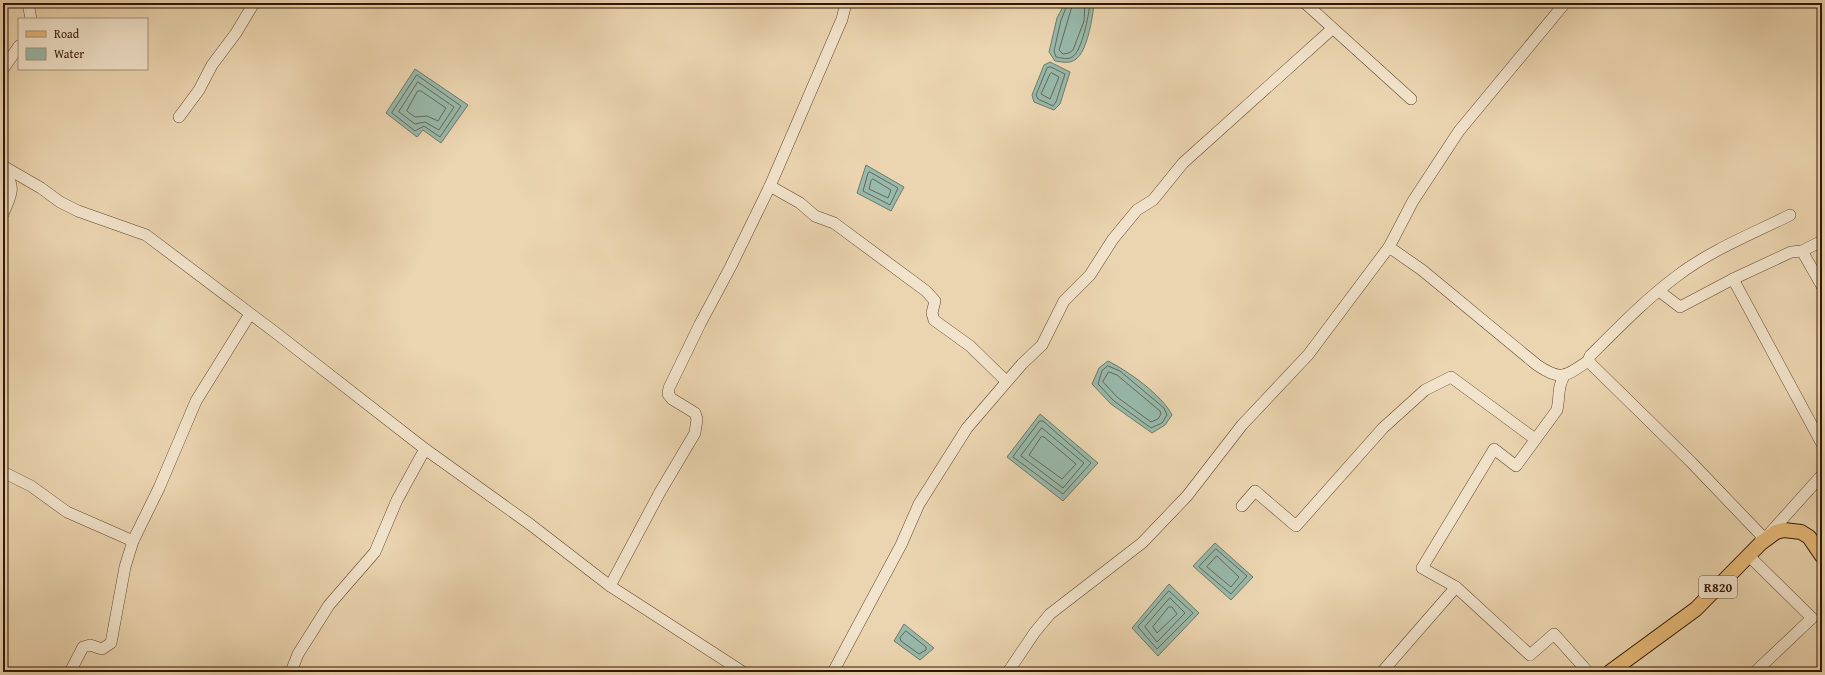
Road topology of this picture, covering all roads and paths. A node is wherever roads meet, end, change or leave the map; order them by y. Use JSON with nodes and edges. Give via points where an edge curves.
{"nodes":[{"id":1,"x":28,"y":3,"type":"edge"},
{"id":2,"x":254,"y":3,"type":"edge"},
{"id":3,"x":846,"y":3,"type":"edge"},
{"id":4,"x":1305,"y":3,"type":"edge"},
{"id":5,"x":1565,"y":3,"type":"edge"},
{"id":6,"x":31,"y":18,"type":"edge"},
{"id":7,"x":1332,"y":29,"type":"junction"},
{"id":8,"x":18,"y":47,"type":"edge"},
{"id":9,"x":3,"y":69,"type":"edge"},
{"id":10,"x":1411,"y":99,"type":"dead end"},
{"id":11,"x":179,"y":117,"type":"dead end"},
{"id":12,"x":3,"y":166,"type":"edge"},
{"id":13,"x":3,"y":169,"type":"edge"},
{"id":14,"x":770,"y":186,"type":"junction"},
{"id":15,"x":3,"y":214,"type":"edge"},
{"id":16,"x":1790,"y":215,"type":"dead end"},
{"id":17,"x":1822,"y":240,"type":"edge"},
{"id":18,"x":1389,"y":247,"type":"junction"},
{"id":19,"x":1802,"y":251,"type":"junction"},
{"id":20,"x":1733,"y":279,"type":"junction"},
{"id":21,"x":1822,"y":286,"type":"edge"},
{"id":22,"x":1659,"y":291,"type":"junction"},
{"id":23,"x":250,"y":314,"type":"junction"},
{"id":24,"x":1588,"y":361,"type":"junction"},
{"id":25,"x":1564,"y":376,"type":"junction"},
{"id":26,"x":1006,"y":381,"type":"junction"},
{"id":27,"x":1535,"y":439,"type":"junction"},
{"id":28,"x":1822,"y":444,"type":"edge"},
{"id":29,"x":425,"y":449,"type":"junction"},
{"id":30,"x":3,"y":472,"type":"edge"},
{"id":31,"x":1822,"y":475,"type":"edge"},
{"id":32,"x":1242,"y":506,"type":"dead end"},
{"id":33,"x":133,"y":541,"type":"junction"},
{"id":34,"x":1761,"y":543,"type":"junction"},
{"id":35,"x":1749,"y":556,"type":"junction"},
{"id":36,"x":1822,"y":556,"type":"edge"},
{"id":37,"x":610,"y":586,"type":"junction"},
{"id":38,"x":1456,"y":587,"type":"junction"},
{"id":39,"x":70,"y":672,"type":"edge"},
{"id":40,"x":291,"y":672,"type":"edge"},
{"id":41,"x":743,"y":672,"type":"edge"},
{"id":42,"x":833,"y":672,"type":"edge"},
{"id":43,"x":1008,"y":672,"type":"edge"},
{"id":44,"x":1382,"y":672,"type":"edge"},
{"id":45,"x":1588,"y":672,"type":"edge"},
{"id":46,"x":1610,"y":672,"type":"edge"},
{"id":47,"x":1755,"y":672,"type":"edge"}],
"edges":[{"from":1,"to":6,"type":"street"},
{"from":2,"to":11,"type":"street"},
{"from":3,"to":14,"type":"street","via":[[842,19]]},
{"from":4,"to":7,"type":"street"},
{"from":5,"to":18,"type":"street","via":[[1459,131],[1413,201]]},
{"from":7,"to":10,"type":"street"},
{"from":7,"to":26,"type":"street","via":[[1184,163],[1153,200],[1137,210],[1113,239],[1090,275],[1064,301],[1042,345]]},
{"from":8,"to":9,"type":"street"},
{"from":12,"to":23,"type":"street","via":[[72,208],[146,235]]},
{"from":13,"to":15,"type":"street","via":[[11,180],[12,192]]},
{"from":14,"to":26,"type":"street","via":[[800,203],[815,216],[834,223],[926,291],[935,301],[932,313],[934,320],[970,346]]},
{"from":14,"to":37,"type":"street","via":[[668,388],[668,394],[672,399],[695,413],[697,419],[694,433]]},
{"from":16,"to":22,"type":"street","via":[[1718,250],[1678,275]]},
{"from":17,"to":19,"type":"street"},
{"from":18,"to":25,"type":"street","via":[[1422,270],[1537,365],[1552,375]]},
{"from":18,"to":43,"type":"street","via":[[1308,355],[1242,425],[1187,496],[1142,543],[1050,614]]},
{"from":19,"to":20,"type":"street","via":[[1791,252]]},
{"from":19,"to":21,"type":"street"},
{"from":20,"to":22,"type":"street","via":[[1680,307]]},
{"from":20,"to":28,"type":"street"},
{"from":22,"to":24,"type":"street","via":[[1635,310]]},
{"from":23,"to":29,"type":"street"},
{"from":23,"to":33,"type":"street","via":[[196,401]]},
{"from":24,"to":25,"type":"street"},
{"from":24,"to":34,"type":"street","via":[[1761,535]]},
{"from":25,"to":27,"type":"street","via":[[1558,390],[1558,410]]},
{"from":26,"to":42,"type":"street","via":[[967,428],[919,504]]},
{"from":27,"to":32,"type":"street","via":[[1451,377],[1425,390],[1383,428],[1296,526],[1255,491]]},
{"from":27,"to":38,"type":"street","via":[[1516,466],[1494,450],[1422,568]]},
{"from":29,"to":37,"type":"street","via":[[531,525]]},
{"from":29,"to":40,"type":"street","via":[[397,500],[374,552],[329,605],[298,654]]},
{"from":30,"to":33,"type":"street","via":[[32,486],[67,512]]},
{"from":31,"to":34,"type":"street"},
{"from":33,"to":39,"type":"street","via":[[125,567],[111,643],[102,649],[90,645],[83,647]]},
{"from":34,"to":35,"type":"main road","number":"R820"},
{"from":34,"to":36,"type":"main road","number":"R820","via":[[1780,531],[1801,532],[1809,537]]},
{"from":35,"to":46,"type":"main road","number":"R820","via":[[1696,609]]},
{"from":35,"to":47,"type":"street","via":[[1812,618]]},
{"from":37,"to":41,"type":"street"},
{"from":38,"to":44,"type":"street"},
{"from":38,"to":45,"type":"street","via":[[1530,655],[1554,634]]}]}
